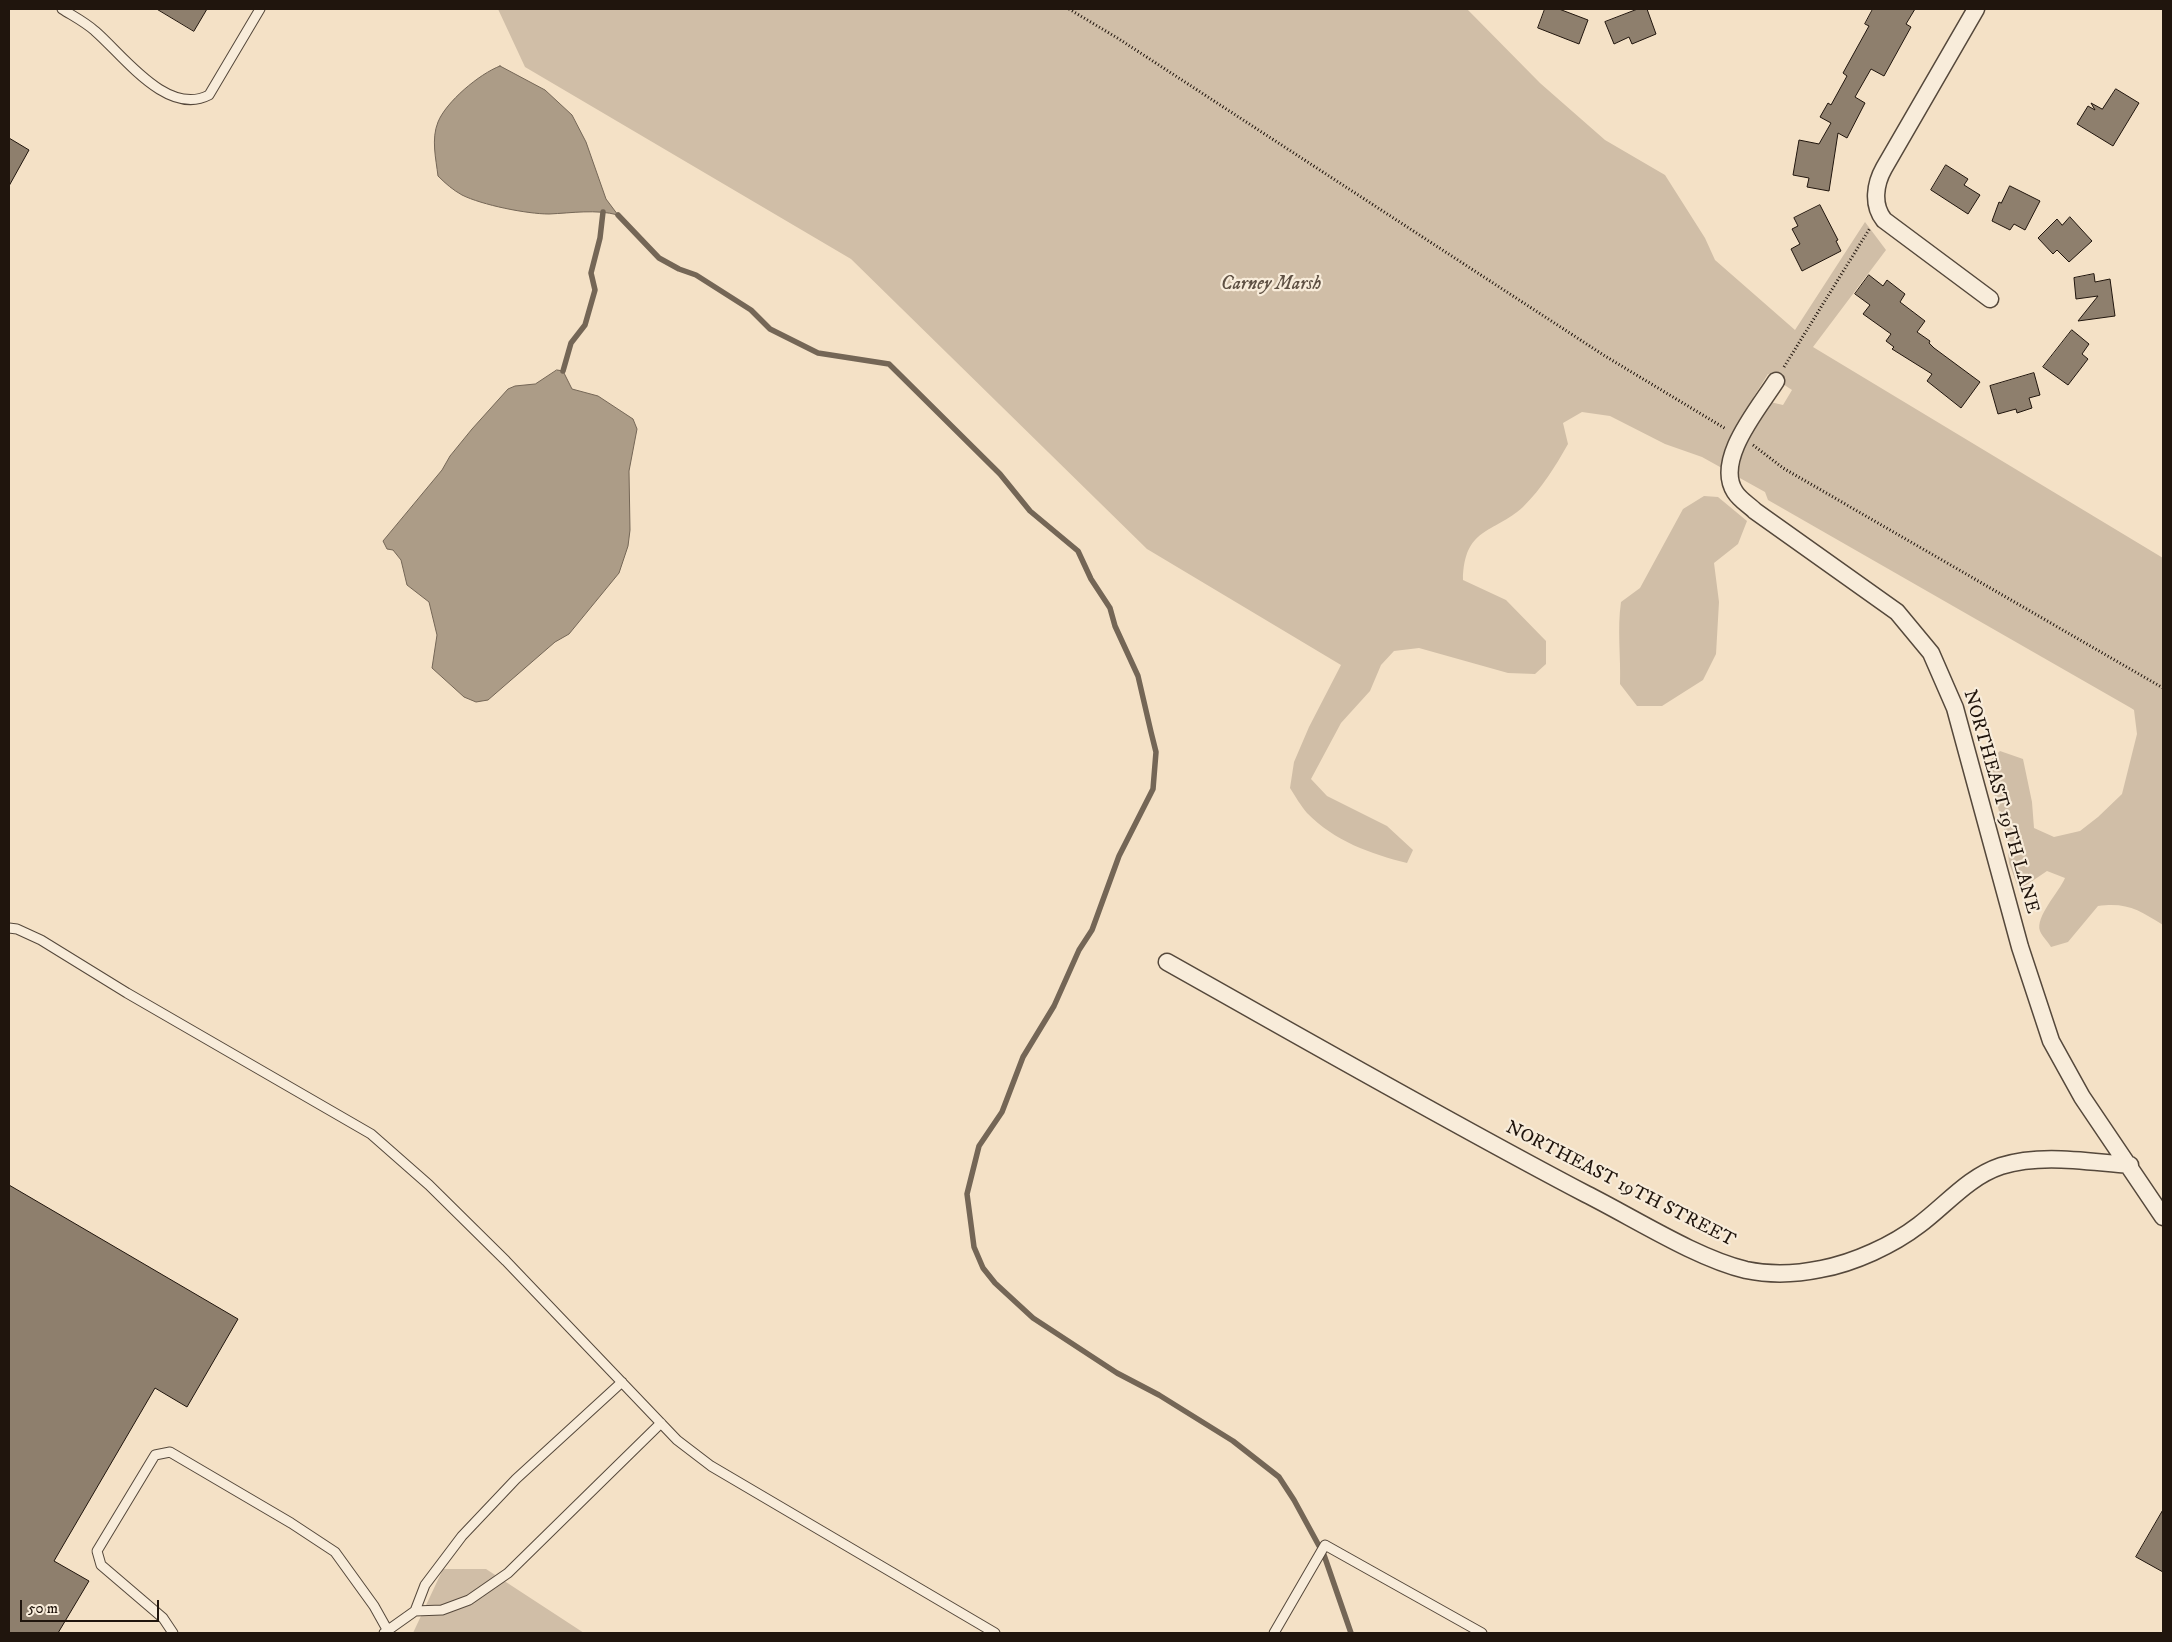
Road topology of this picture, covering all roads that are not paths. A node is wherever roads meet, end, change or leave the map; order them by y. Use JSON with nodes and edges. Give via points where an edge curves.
{"nodes":[{"id":1,"x":62,"y":9,"type":"edge"},
{"id":2,"x":260,"y":9,"type":"edge"},
{"id":3,"x":1976,"y":9,"type":"edge"},
{"id":4,"x":1990,"y":299,"type":"dead end"},
{"id":5,"x":1776,"y":381,"type":"road end"},
{"id":6,"x":9,"y":928,"type":"edge"},
{"id":7,"x":1167,"y":962,"type":"dead end"},
{"id":8,"x":2130,"y":1165,"type":"junction"},
{"id":9,"x":2163,"y":1218,"type":"edge"},
{"id":10,"x":622,"y":1382,"type":"junction"},
{"id":11,"x":661,"y":1423,"type":"junction"},
{"id":12,"x":415,"y":1611,"type":"junction"},
{"id":13,"x":386,"y":1632,"type":"edge"},
{"id":14,"x":173,"y":1633,"type":"edge"},
{"id":15,"x":995,"y":1633,"type":"edge"},
{"id":16,"x":1274,"y":1633,"type":"edge"},
{"id":17,"x":1482,"y":1633,"type":"edge"}],
"edges":[{"from":1,"to":2,"type":"lane","via":[[94,30],[161,91],[183,100],[197,101],[208,95]]},
{"from":3,"to":4,"type":"street","via":[[1880,176],[1876,194],[1881,216],[1903,236]]},
{"from":5,"to":8,"type":"street","name":"NORTHEAST 19TH LANE","via":[[1733,451],[1729,467],[1735,493],[1755,511],[1897,612],[1931,654],[1955,708],[2020,947],[2051,1041],[2082,1097]]},
{"from":6,"to":10,"type":"lane","via":[[41,940],[371,1134],[436,1192]]},
{"from":7,"to":8,"type":"street","name":"NORTHEAST 19TH STREET","via":[[1555,1177],[1708,1257],[1747,1270],[1785,1273],[1823,1269],[1859,1257],[1918,1226],[1963,1187],[2004,1165],[2038,1160]]},
{"from":8,"to":9,"type":"street","name":"NORTHEAST 19TH LANE"},
{"from":10,"to":11,"type":"lane"},
{"from":10,"to":12,"type":"lane","via":[[516,1478],[462,1536],[425,1585]]},
{"from":11,"to":12,"type":"lane","via":[[508,1573],[469,1600],[442,1610]]},
{"from":11,"to":15,"type":"lane","via":[[711,1466]]},
{"from":12,"to":13,"type":"lane"},
{"from":13,"to":14,"type":"lane","via":[[374,1606],[335,1552],[170,1452],[155,1455],[97,1551],[101,1566],[163,1618]]},
{"from":16,"to":17,"type":"lane","via":[[1325,1545]]}]}
